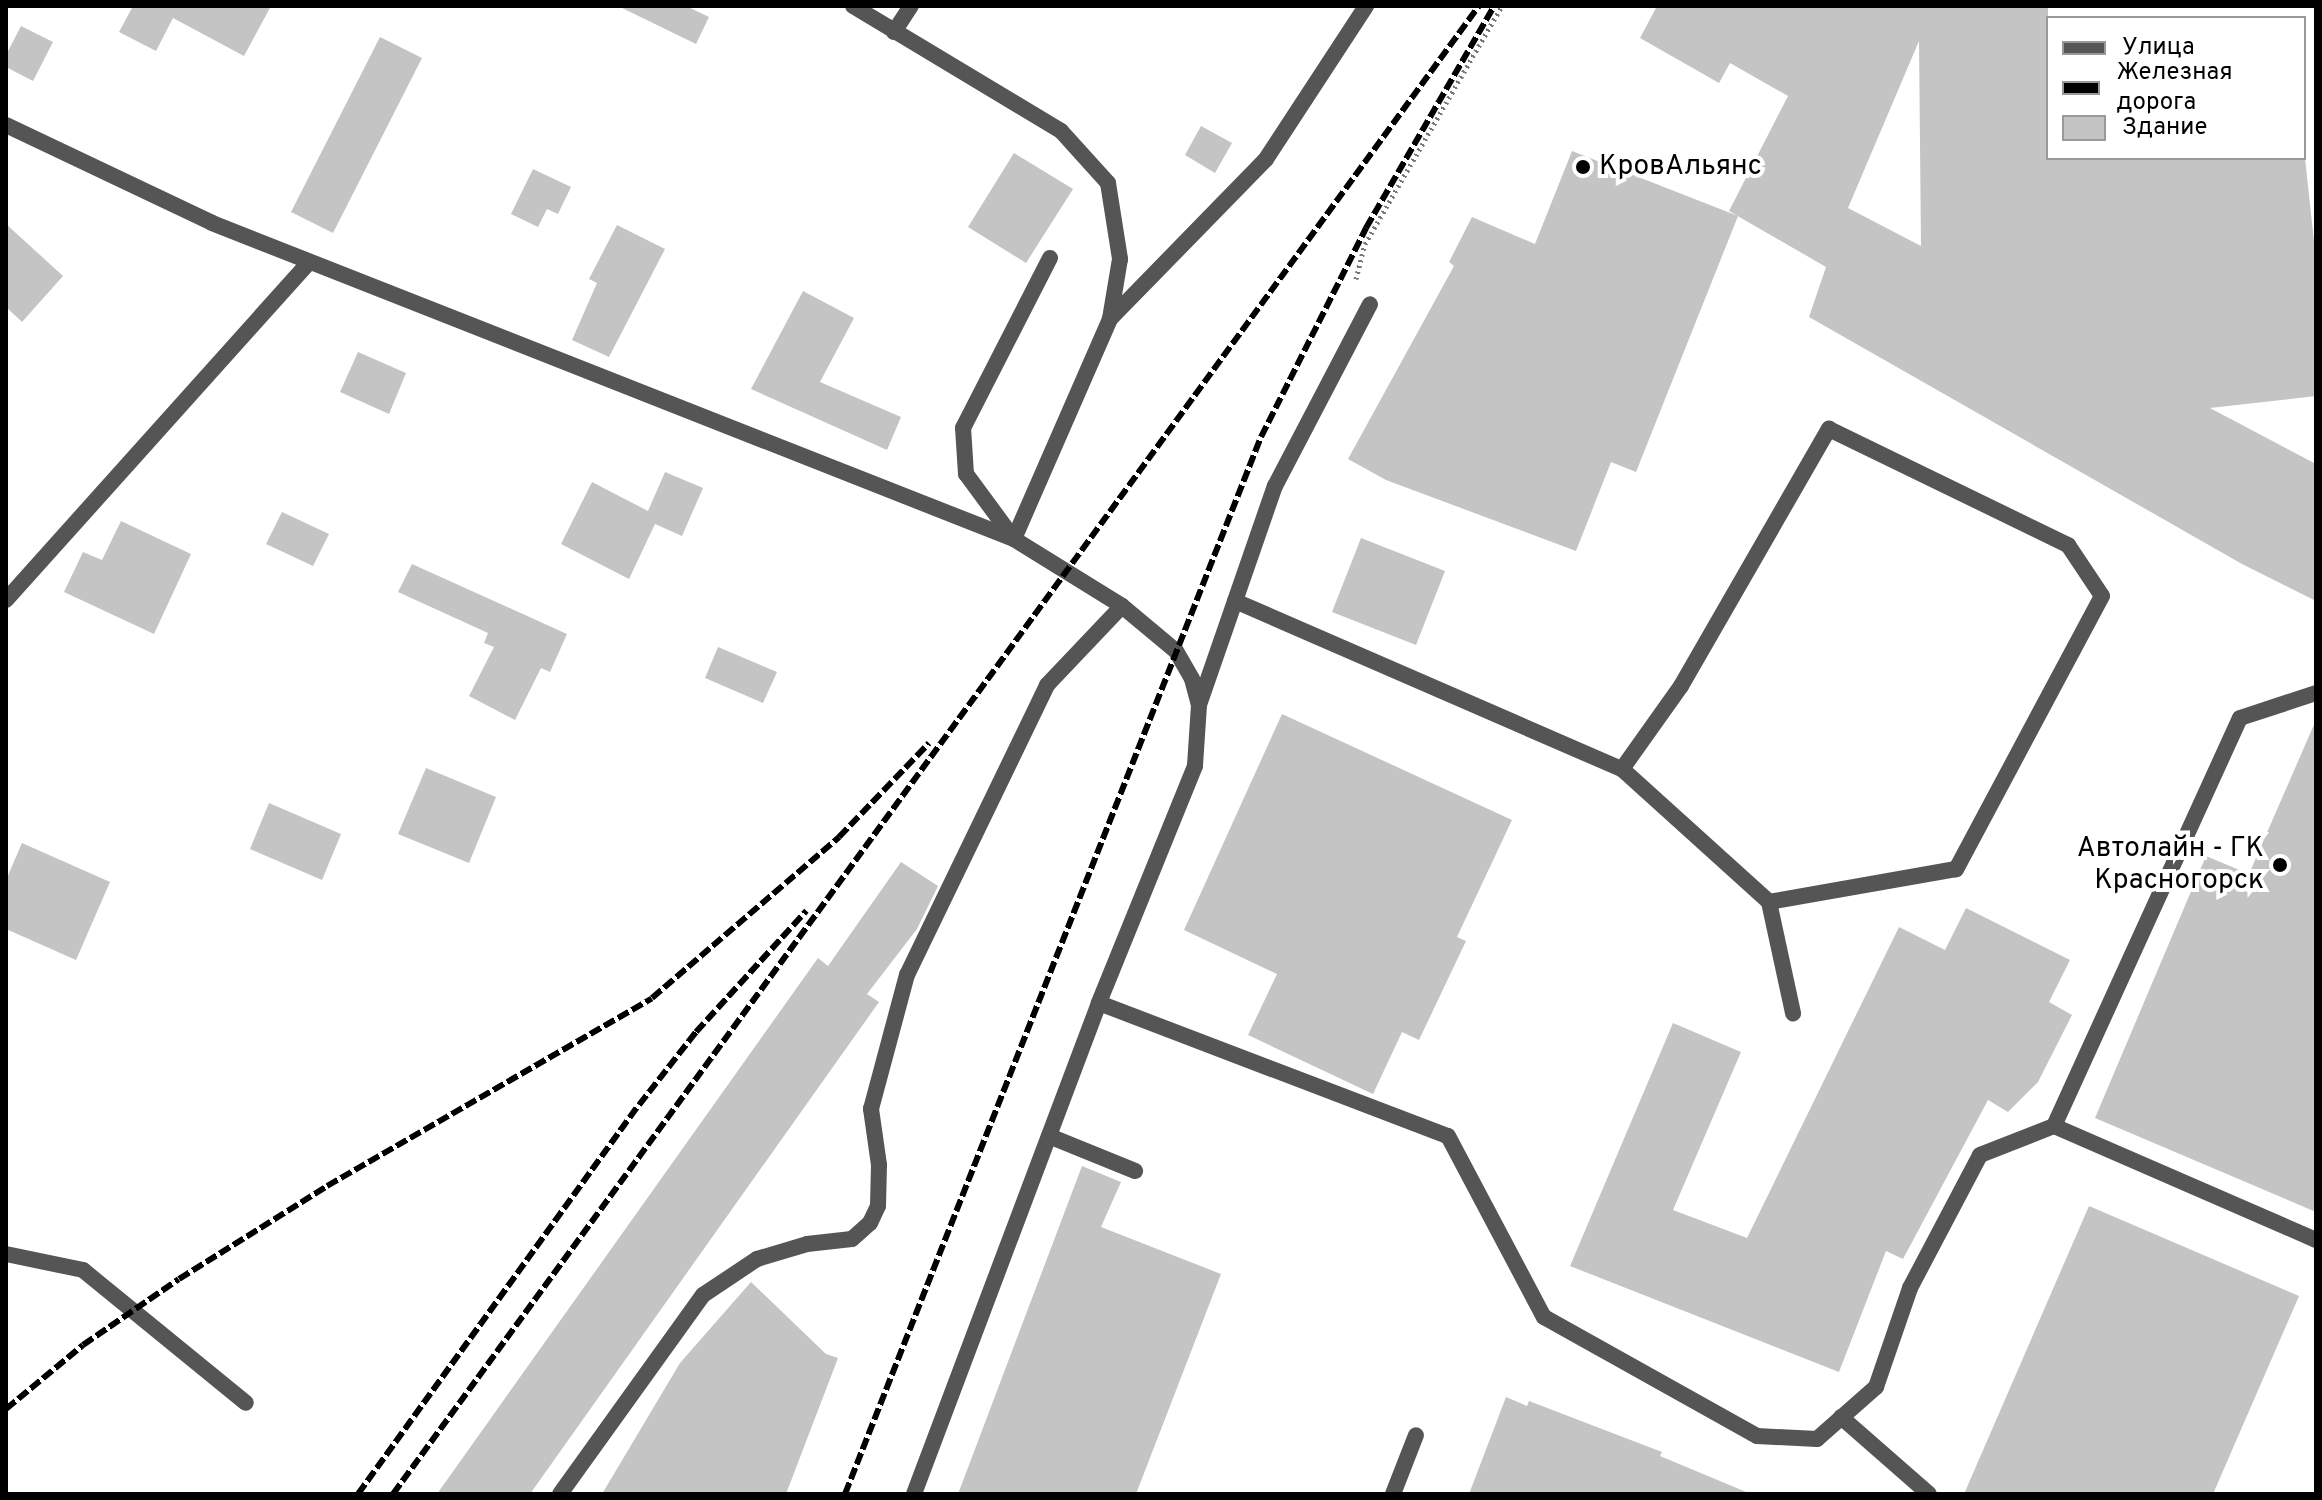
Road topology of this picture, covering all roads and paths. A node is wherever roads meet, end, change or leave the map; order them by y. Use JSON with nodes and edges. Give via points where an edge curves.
{"nodes":[{"id":1,"x":853,"y":6,"type":"edge"},
{"id":2,"x":911,"y":6,"type":"edge"},
{"id":3,"x":1366,"y":6,"type":"edge"},
{"id":4,"x":1502,"y":6,"type":"edge"},
{"id":5,"x":894,"y":32,"type":"junction"},
{"id":6,"x":6,"y":125,"type":"edge"},
{"id":7,"x":1050,"y":258,"type":"dead end"},
{"id":8,"x":309,"y":262,"type":"junction"},
{"id":9,"x":1370,"y":304,"type":"joint"},
{"id":10,"x":1110,"y":319,"type":"junction"},
{"id":11,"x":1014,"y":539,"type":"junction"},
{"id":12,"x":6,"y":600,"type":"edge"},
{"id":13,"x":1235,"y":601,"type":"junction"},
{"id":14,"x":1122,"y":606,"type":"junction"},
{"id":15,"x":2316,"y":693,"type":"edge"},
{"id":16,"x":1199,"y":705,"type":"junction"},
{"id":17,"x":1622,"y":769,"type":"junction"},
{"id":18,"x":1769,"y":902,"type":"junction"},
{"id":19,"x":1099,"y":1003,"type":"junction"},
{"id":20,"x":1793,"y":1013,"type":"dead end"},
{"id":21,"x":2054,"y":1126,"type":"junction"},
{"id":22,"x":1049,"y":1136,"type":"junction"},
{"id":23,"x":1135,"y":1171,"type":"dead end"},
{"id":24,"x":2316,"y":1240,"type":"edge"},
{"id":25,"x":6,"y":1254,"type":"edge"},
{"id":26,"x":246,"y":1403,"type":"dead end"},
{"id":27,"x":1841,"y":1417,"type":"junction"},
{"id":28,"x":1416,"y":1435,"type":"dead end"},
{"id":29,"x":560,"y":1494,"type":"edge"},
{"id":30,"x":914,"y":1494,"type":"edge"},
{"id":31,"x":1393,"y":1494,"type":"edge"},
{"id":32,"x":1929,"y":1494,"type":"edge"}],
"edges":[{"from":1,"to":5,"type":"street"},
{"from":2,"to":5,"type":"street"},
{"from":3,"to":10,"type":"street","via":[[1266,159]]},
{"from":4,"to":9,"type":"path","via":[[1365,244],[1354,290]]},
{"from":5,"to":10,"type":"street","via":[[1061,131],[1108,183],[1120,259]]},
{"from":6,"to":8,"type":"street","via":[[212,223]]},
{"from":7,"to":11,"type":"street","via":[[963,428],[966,474]]},
{"from":8,"to":11,"type":"street"},
{"from":8,"to":12,"type":"street"},
{"from":9,"to":13,"type":"street","via":[[1275,486]]},
{"from":10,"to":11,"type":"street"},
{"from":11,"to":14,"type":"street"},
{"from":13,"to":16,"type":"street"},
{"from":13,"to":17,"type":"street"},
{"from":14,"to":16,"type":"street","via":[[1176,651]]},
{"from":14,"to":29,"type":"street","via":[[1047,685],[907,975],[871,1109],[879,1165],[878,1206],[870,1223],[852,1239],[807,1244],[757,1259],[703,1295]]},
{"from":15,"to":21,"type":"street","via":[[2240,718]]},
{"from":16,"to":19,"type":"street","via":[[1195,766]]},
{"from":17,"to":18,"type":"street"},
{"from":17,"to":18,"type":"street","via":[[1681,686],[1829,429],[2068,545],[2102,596],[1956,869]]},
{"from":18,"to":20,"type":"street"},
{"from":19,"to":22,"type":"street"},
{"from":19,"to":27,"type":"street","via":[[1448,1136],[1544,1317],[1757,1436],[1817,1439]]},
{"from":21,"to":24,"type":"street"},
{"from":21,"to":27,"type":"street","via":[[1980,1155],[1910,1288],[1876,1387]]},
{"from":22,"to":23,"type":"street"},
{"from":22,"to":30,"type":"street"},
{"from":25,"to":26,"type":"street","via":[[83,1270]]},
{"from":27,"to":32,"type":"street"},
{"from":28,"to":31,"type":"street"}]}
